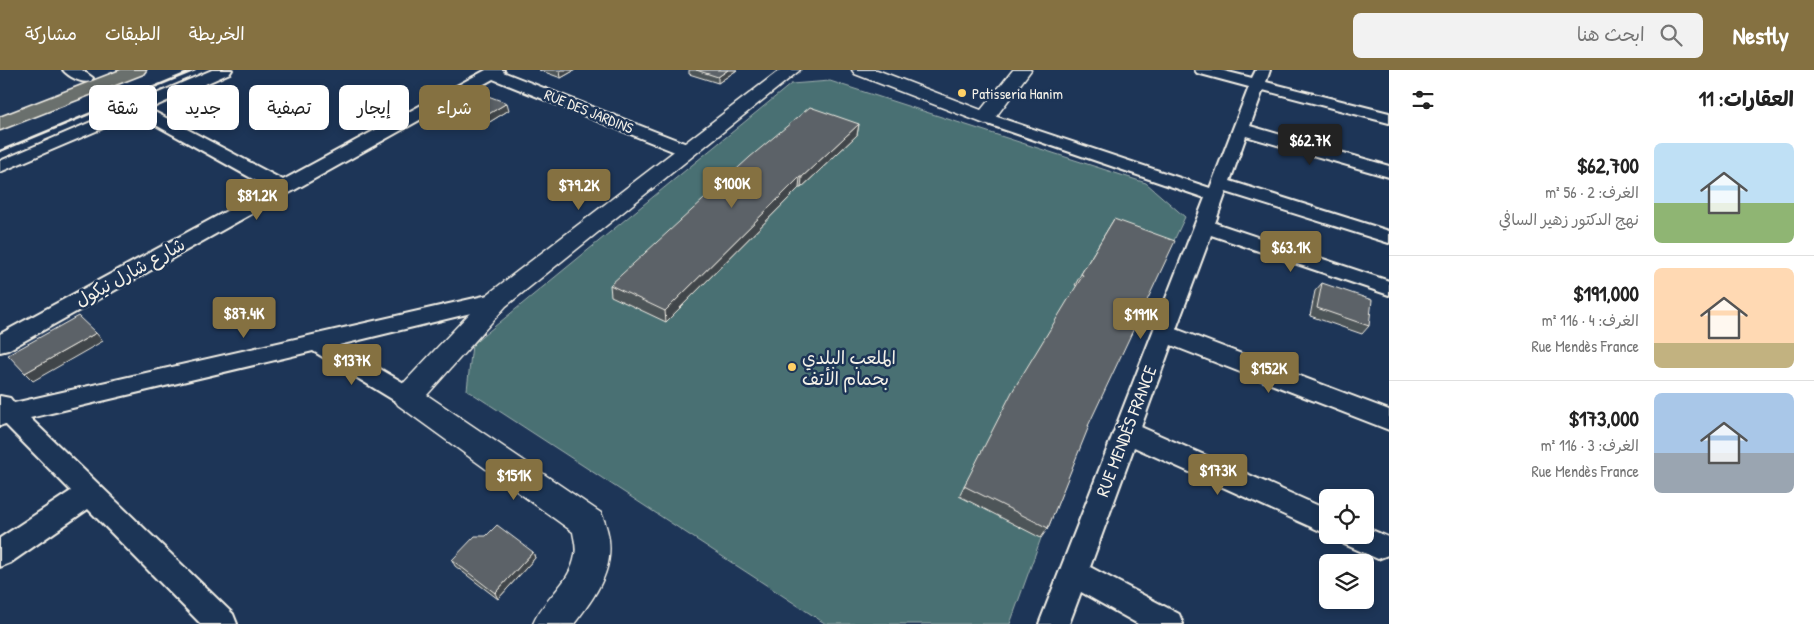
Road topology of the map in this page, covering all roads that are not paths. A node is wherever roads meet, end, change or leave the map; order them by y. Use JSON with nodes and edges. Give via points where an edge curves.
{"nodes":[{"id":1,"x":108,"y":70,"type":"edge"},
{"id":2,"x":137,"y":70,"type":"edge"},
{"id":3,"x":225,"y":70,"type":"edge"},
{"id":4,"x":791,"y":70,"type":"edge"},
{"id":5,"x":861,"y":70,"type":"edge"},
{"id":6,"x":1022,"y":70,"type":"edge"},
{"id":7,"x":1202,"y":70,"type":"edge"},
{"id":8,"x":495,"y":71,"type":"edge"},
{"id":9,"x":78,"y":74,"type":"edge"},
{"id":10,"x":1260,"y":77,"type":"edge"},
{"id":11,"x":157,"y":99,"type":"edge"},
{"id":12,"x":0,"y":113,"type":"edge"},
{"id":13,"x":985,"y":118,"type":"junction"},
{"id":14,"x":1389,"y":118,"type":"edge"},
{"id":15,"x":157,"y":119,"type":"edge"},
{"id":16,"x":0,"y":124,"type":"edge"},
{"id":17,"x":89,"y":128,"type":"edge"},
{"id":18,"x":1241,"y":129,"type":"junction"},
{"id":19,"x":686,"y":150,"type":"junction"},
{"id":20,"x":0,"y":167,"type":"edge"},
{"id":21,"x":1389,"y":172,"type":"edge"},
{"id":22,"x":283,"y":188,"type":"junction"},
{"id":23,"x":1218,"y":190,"type":"junction"},
{"id":24,"x":1204,"y":226,"type":"junction"},
{"id":25,"x":1389,"y":236,"type":"edge"},
{"id":26,"x":1389,"y":288,"type":"edge"},
{"id":27,"x":497,"y":300,"type":"junction"},
{"id":28,"x":1163,"y":333,"type":"junction"},
{"id":29,"x":316,"y":342,"type":"junction"},
{"id":30,"x":0,"y":344,"type":"edge"},
{"id":31,"x":408,"y":397,"type":"junction"},
{"id":32,"x":3,"y":411,"type":"edge"},
{"id":33,"x":1389,"y":420,"type":"edge"},
{"id":34,"x":1126,"y":432,"type":"junction"},
{"id":35,"x":90,"y":493,"type":"junction"},
{"id":36,"x":1319,"y":519,"type":"edge"},
{"id":37,"x":0,"y":554,"type":"edge"},
{"id":38,"x":1073,"y":574,"type":"junction"},
{"id":39,"x":211,"y":621,"type":"edge"},
{"id":40,"x":551,"y":624,"type":"edge"},
{"id":41,"x":1054,"y":624,"type":"edge"},
{"id":42,"x":1168,"y":624,"type":"edge"}],
"edges":[{"from":1,"to":9,"type":"highway"},
{"from":2,"to":16,"type":"highway"},
{"from":3,"to":11,"type":"street"},
{"from":4,"to":19,"type":"street"},
{"from":5,"to":13,"type":"street"},
{"from":6,"to":13,"type":"street"},
{"from":7,"to":10,"type":"street"},
{"from":8,"to":19,"type":"street","name":"RUE DES JARDINS"},
{"from":8,"to":22,"type":"street","name":"شارع شارل نيكول"},
{"from":9,"to":12,"type":"highway"},
{"from":10,"to":14,"type":"street"},
{"from":10,"to":18,"type":"street","name":"RUE MENDÈS FRANCE"},
{"from":13,"to":23,"type":"street"},
{"from":15,"to":22,"type":"street"},
{"from":17,"to":20,"type":"street"},
{"from":18,"to":21,"type":"street"},
{"from":18,"to":23,"type":"street","name":"RUE MENDÈS FRANCE"},
{"from":19,"to":27,"type":"street"},
{"from":22,"to":30,"type":"street","name":"شارع شارل نيكول"},
{"from":23,"to":24,"type":"street","name":"RUE MENDÈS FRANCE"},
{"from":23,"to":25,"type":"street"},
{"from":24,"to":26,"type":"street"},
{"from":24,"to":28,"type":"street","name":"RUE MENDÈS FRANCE"},
{"from":27,"to":29,"type":"street"},
{"from":27,"to":31,"type":"street"},
{"from":28,"to":33,"type":"street"},
{"from":28,"to":34,"type":"street","name":"RUE MENDÈS FRANCE"},
{"from":29,"to":31,"type":"street"},
{"from":29,"to":32,"type":"street"},
{"from":31,"to":40,"type":"street","via":[[589,524],[593,554],[583,584]]},
{"from":32,"to":35,"type":"street"},
{"from":34,"to":36,"type":"street"},
{"from":34,"to":38,"type":"street","name":"RUE MENDÈS FRANCE"},
{"from":35,"to":37,"type":"street"},
{"from":35,"to":39,"type":"street"},
{"from":38,"to":41,"type":"street","name":"RUE MENDÈS FRANCE"},
{"from":38,"to":42,"type":"street"}]}
